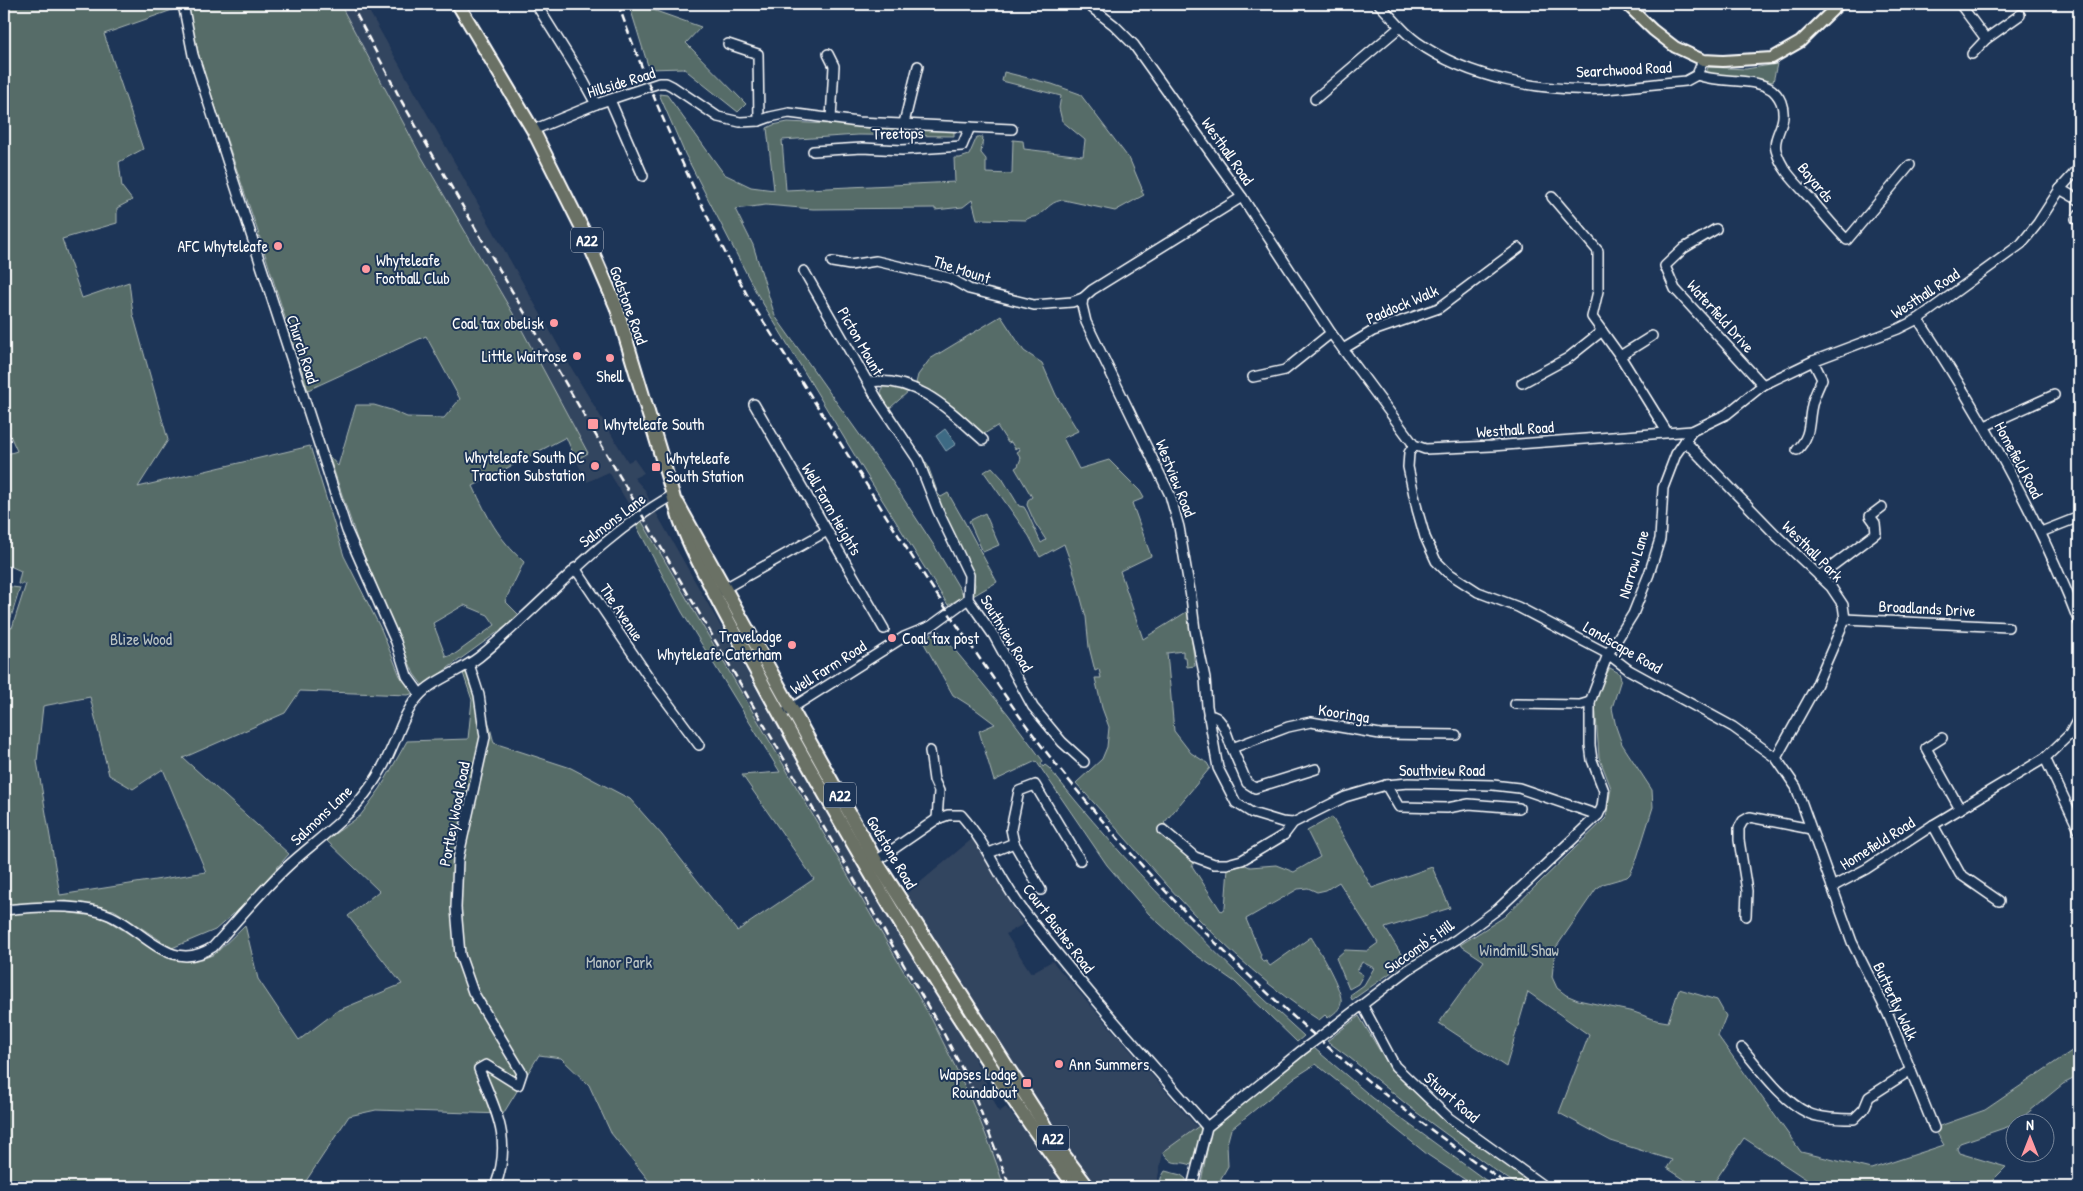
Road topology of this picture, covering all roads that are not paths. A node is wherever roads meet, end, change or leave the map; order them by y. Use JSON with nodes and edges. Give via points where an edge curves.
{"nodes":[{"id":1,"x":182,"y":4,"type":"edge"},
{"id":2,"x":458,"y":4,"type":"edge"},
{"id":3,"x":536,"y":4,"type":"edge"},
{"id":4,"x":1087,"y":4,"type":"edge"},
{"id":5,"x":1379,"y":4,"type":"edge"},
{"id":6,"x":1626,"y":4,"type":"edge"},
{"id":7,"x":1839,"y":4,"type":"edge"},
{"id":8,"x":1960,"y":4,"type":"edge"},
{"id":9,"x":2020,"y":14,"type":"dead end"},
{"id":10,"x":1400,"y":27,"type":"junction"},
{"id":11,"x":1986,"y":39,"type":"junction"},
{"id":12,"x":728,"y":44,"type":"dead end"},
{"id":13,"x":828,"y":54,"type":"dead end"},
{"id":14,"x":1972,"y":54,"type":"dead end"},
{"id":15,"x":1703,"y":60,"type":"junction"},
{"id":16,"x":918,"y":66,"type":"dead end"},
{"id":17,"x":1697,"y":76,"type":"junction"},
{"id":18,"x":1315,"y":99,"type":"dead end"},
{"id":19,"x":610,"y":100,"type":"junction"},
{"id":20,"x":596,"y":104,"type":"junction"},
{"id":21,"x":831,"y":119,"type":"junction"},
{"id":22,"x":759,"y":121,"type":"junction"},
{"id":23,"x":904,"y":124,"type":"junction"},
{"id":24,"x":970,"y":127,"type":"junction"},
{"id":25,"x":1012,"y":129,"type":"dead end"},
{"id":26,"x":532,"y":130,"type":"junction"},
{"id":27,"x":814,"y":151,"type":"dead end"},
{"id":28,"x":1910,"y":165,"type":"dead end"},
{"id":29,"x":2079,"y":168,"type":"edge"},
{"id":30,"x":643,"y":176,"type":"dead end"},
{"id":31,"x":2060,"y":189,"type":"junction"},
{"id":32,"x":1242,"y":197,"type":"junction"},
{"id":33,"x":1552,"y":197,"type":"dead end"},
{"id":34,"x":2079,"y":200,"type":"edge"},
{"id":35,"x":1716,"y":229,"type":"dead end"},
{"id":36,"x":1518,"y":248,"type":"dead end"},
{"id":37,"x":832,"y":262,"type":"dead end"},
{"id":38,"x":804,"y":272,"type":"dead end"},
{"id":39,"x":1083,"y":298,"type":"junction"},
{"id":40,"x":1918,"y":319,"type":"junction"},
{"id":41,"x":1602,"y":331,"type":"junction"},
{"id":42,"x":1331,"y":333,"type":"junction"},
{"id":43,"x":1652,"y":336,"type":"dead end"},
{"id":44,"x":1344,"y":349,"type":"junction"},
{"id":45,"x":1620,"y":356,"type":"junction"},
{"id":46,"x":1813,"y":361,"type":"junction"},
{"id":47,"x":1253,"y":377,"type":"dead end"},
{"id":48,"x":868,"y":382,"type":"junction"},
{"id":49,"x":1522,"y":383,"type":"dead end"},
{"id":50,"x":1764,"y":385,"type":"junction"},
{"id":51,"x":2054,"y":395,"type":"dead end"},
{"id":52,"x":754,"y":404,"type":"dead end"},
{"id":53,"x":893,"y":424,"type":"joint"},
{"id":54,"x":1985,"y":426,"type":"junction"},
{"id":55,"x":1692,"y":431,"type":"junction"},
{"id":56,"x":1668,"y":432,"type":"junction"},
{"id":57,"x":983,"y":440,"type":"dead end"},
{"id":58,"x":1685,"y":441,"type":"junction"},
{"id":59,"x":1414,"y":444,"type":"junction"},
{"id":60,"x":1797,"y":450,"type":"dead end"},
{"id":61,"x":673,"y":495,"type":"junction"},
{"id":62,"x":1882,"y":507,"type":"dead end"},
{"id":63,"x":2079,"y":517,"type":"edge"},
{"id":64,"x":827,"y":531,"type":"junction"},
{"id":65,"x":2041,"y":532,"type":"junction"},
{"id":66,"x":574,"y":568,"type":"junction"},
{"id":67,"x":1819,"y":576,"type":"junction"},
{"id":68,"x":720,"y":592,"type":"junction"},
{"id":69,"x":968,"y":599,"type":"junction"},
{"id":70,"x":1845,"y":619,"type":"junction"},
{"id":71,"x":2079,"y":622,"type":"edge"},
{"id":72,"x":2008,"y":627,"type":"dead end"},
{"id":73,"x":884,"y":629,"type":"dead end"},
{"id":74,"x":1608,"y":654,"type":"junction"},
{"id":75,"x":470,"y":664,"type":"junction"},
{"id":76,"x":420,"y":694,"type":"junction"},
{"id":77,"x":1590,"y":702,"type":"junction"},
{"id":78,"x":1515,"y":704,"type":"dead end"},
{"id":79,"x":786,"y":712,"type":"junction"},
{"id":80,"x":1208,"y":716,"type":"junction"},
{"id":81,"x":2079,"y":717,"type":"edge"},
{"id":82,"x":1456,"y":735,"type":"dead end"},
{"id":83,"x":1942,"y":738,"type":"dead end"},
{"id":84,"x":699,"y":745,"type":"dead end"},
{"id":85,"x":1232,"y":748,"type":"junction"},
{"id":86,"x":930,"y":751,"type":"dead end"},
{"id":87,"x":1776,"y":758,"type":"junction"},
{"id":88,"x":2045,"y":758,"type":"junction"},
{"id":89,"x":1084,"y":762,"type":"dead end"},
{"id":90,"x":1316,"y":769,"type":"dead end"},
{"id":91,"x":1386,"y":785,"type":"junction"},
{"id":92,"x":1519,"y":808,"type":"dead end"},
{"id":93,"x":1960,"y":809,"type":"junction"},
{"id":94,"x":1598,"y":815,"type":"junction"},
{"id":95,"x":937,"y":819,"type":"junction"},
{"id":96,"x":1293,"y":822,"type":"junction"},
{"id":97,"x":1933,"y":826,"type":"junction"},
{"id":98,"x":1811,"y":829,"type":"junction"},
{"id":99,"x":1163,"y":830,"type":"dead end"},
{"id":100,"x":2079,"y":830,"type":"edge"},
{"id":101,"x":1014,"y":843,"type":"junction"},
{"id":102,"x":988,"y":853,"type":"junction"},
{"id":103,"x":1080,"y":860,"type":"dead end"},
{"id":104,"x":876,"y":861,"type":"junction"},
{"id":105,"x":1832,"y":887,"type":"junction"},
{"id":106,"x":1041,"y":890,"type":"dead end"},
{"id":107,"x":1999,"y":901,"type":"dead end"},
{"id":108,"x":4,"y":910,"type":"edge"},
{"id":109,"x":1746,"y":916,"type":"dead end"},
{"id":110,"x":935,"y":965,"type":"junction"},
{"id":111,"x":1363,"y":1006,"type":"junction"},
{"id":112,"x":1742,"y":1048,"type":"dead end"},
{"id":113,"x":1910,"y":1070,"type":"junction"},
{"id":114,"x":1207,"y":1127,"type":"junction"},
{"id":115,"x":1934,"y":1128,"type":"dead end"},
{"id":116,"x":1066,"y":1166,"type":"junction"},
{"id":117,"x":495,"y":1187,"type":"edge"},
{"id":118,"x":1075,"y":1187,"type":"edge"},
{"id":119,"x":1088,"y":1187,"type":"edge"},
{"id":120,"x":1192,"y":1187,"type":"edge"},
{"id":121,"x":1546,"y":1187,"type":"edge"}],
"edges":[{"from":1,"to":76,"type":"street","name":"Church Road","via":[[193,55],[347,531],[396,642],[407,676]]},
{"from":2,"to":26,"type":"highway","name":"Godstone Road","number":"A22"},
{"from":3,"to":20,"type":"street"},
{"from":4,"to":32,"type":"street","name":"Westhall Road","via":[[1134,45]]},
{"from":5,"to":10,"type":"street","name":"Searchwood Road"},
{"from":6,"to":15,"type":"main road","via":[[1675,47]]},
{"from":7,"to":15,"type":"main road","via":[[1800,42],[1772,58]]},
{"from":8,"to":11,"type":"street"},
{"from":9,"to":11,"type":"street"},
{"from":10,"to":17,"type":"street","name":"Searchwood Road","via":[[1415,40],[1458,65],[1524,83],[1605,89],[1686,81]]},
{"from":10,"to":18,"type":"street"},
{"from":11,"to":14,"type":"street"},
{"from":12,"to":22,"type":"street","via":[[758,54]]},
{"from":13,"to":21,"type":"street","via":[[834,66]]},
{"from":15,"to":17,"type":"street"},
{"from":16,"to":23,"type":"street"},
{"from":17,"to":28,"type":"street","name":"Bayards","via":[[1709,80],[1757,83],[1770,88],[1780,99],[1785,112],[1776,149],[1782,162],[1795,185],[1847,240]]},
{"from":19,"to":20,"type":"street","name":"Hillside Road"},
{"from":19,"to":22,"type":"street","name":"Hillside Road","via":[[666,83],[718,117],[740,122]]},
{"from":19,"to":30,"type":"street"},
{"from":20,"to":26,"type":"street","name":"Hillside Road"},
{"from":21,"to":22,"type":"street","name":"Hillside Road","via":[[789,113]]},
{"from":21,"to":23,"type":"street","name":"Hillside Road"},
{"from":23,"to":24,"type":"street","name":"Hillside Road"},
{"from":24,"to":25,"type":"street","name":"Hillside Road"},
{"from":24,"to":27,"type":"street","name":"Treetops","via":[[962,146]]},
{"from":26,"to":61,"type":"highway","name":"Godstone Road","number":"A22","via":[[583,230],[616,306]]},
{"from":29,"to":31,"type":"street","name":"Westhall Road"},
{"from":31,"to":34,"type":"street"},
{"from":31,"to":40,"type":"street","name":"Westhall Road","via":[[2021,244]]},
{"from":32,"to":39,"type":"street"},
{"from":32,"to":42,"type":"street","name":"Westhall Road"},
{"from":33,"to":41,"type":"street","via":[[1598,251],[1598,291],[1592,317]]},
{"from":35,"to":50,"type":"street","name":"Waterfield Drive","via":[[1684,248],[1666,266],[1675,289]]},
{"from":36,"to":44,"type":"street","name":"Paddock Walk","via":[[1440,308],[1373,331]]},
{"from":37,"to":39,"type":"street","name":"The Mount","via":[[850,265],[876,261],[950,278],[969,289],[1034,305]]},
{"from":38,"to":48,"type":"street","name":"Picton Mount"},
{"from":39,"to":80,"type":"street","name":"Westview Road","via":[[1086,322],[1162,479],[1179,527],[1194,630],[1205,678]]},
{"from":40,"to":46,"type":"street","name":"Westhall Road"},
{"from":40,"to":54,"type":"street","name":"Homefield Road"},
{"from":41,"to":45,"type":"street"},
{"from":41,"to":49,"type":"street","via":[[1568,358]]},
{"from":42,"to":44,"type":"street","name":"Westhall Road"},
{"from":42,"to":47,"type":"street","via":[[1285,370]]},
{"from":43,"to":45,"type":"street"},
{"from":44,"to":59,"type":"street","name":"Westhall Road"},
{"from":45,"to":56,"type":"street"},
{"from":46,"to":50,"type":"street","name":"Westhall Road"},
{"from":46,"to":60,"type":"street","via":[[1822,379],[1813,400],[1805,442]]},
{"from":48,"to":53,"type":"street","name":"Picton Mount"},
{"from":48,"to":57,"type":"street","via":[[883,380],[910,386],[934,399]]},
{"from":50,"to":55,"type":"street","name":"Westhall Road","via":[[1726,414]]},
{"from":51,"to":54,"type":"street"},
{"from":52,"to":64,"type":"street","name":"Well Farm Heights"},
{"from":53,"to":69,"type":"street","name":"Southview Road","via":[[918,460],[938,512],[969,575]]},
{"from":54,"to":65,"type":"street","name":"Homefield Road"},
{"from":55,"to":56,"type":"street","name":"Westhall Road"},
{"from":55,"to":58,"type":"street","name":"Narrow Lane"},
{"from":56,"to":59,"type":"street","name":"Westhall Road","via":[[1492,446],[1425,449]]},
{"from":58,"to":67,"type":"street","name":"Westhall Park"},
{"from":58,"to":74,"type":"street","name":"Narrow Lane","via":[[1676,454],[1663,488],[1660,539],[1649,574],[1633,614]]},
{"from":59,"to":74,"type":"street","name":"Landscape Road","via":[[1409,453],[1408,467],[1425,537],[1436,561],[1454,578],[1478,592],[1518,607]]},
{"from":61,"to":66,"type":"street","name":"Salmons Lane","via":[[630,522]]},
{"from":61,"to":68,"type":"highway","name":"Godstone Road","number":"A22","via":[[686,514]]},
{"from":62,"to":67,"type":"street","via":[[1870,516],[1876,522],[1876,533]]},
{"from":63,"to":65,"type":"street"},
{"from":64,"to":68,"type":"street"},
{"from":64,"to":73,"type":"street","name":"Well Farm Heights"},
{"from":65,"to":71,"type":"street","name":"Homefield Road"},
{"from":66,"to":75,"type":"street","name":"Salmons Lane","via":[[529,613]]},
{"from":66,"to":84,"type":"street","name":"The Avenue","via":[[650,680]]},
{"from":67,"to":70,"type":"street","name":"Westhall Park","via":[[1843,605]]},
{"from":68,"to":79,"type":"highway","name":"Godstone Road","number":"A22"},
{"from":69,"to":79,"type":"street","name":"Well Farm Road","via":[[931,626],[904,637]]},
{"from":69,"to":89,"type":"street","name":"Southview Road","via":[[994,636],[1033,707],[1062,742]]},
{"from":70,"to":72,"type":"street","name":"Broadlands Drive"},
{"from":70,"to":87,"type":"street","via":[[1816,686]]},
{"from":74,"to":77,"type":"street","name":"Narrow Lane"},
{"from":74,"to":87,"type":"street","name":"Landscape Road","via":[[1629,670],[1733,726]]},
{"from":75,"to":76,"type":"street","name":"Salmons Lane"},
{"from":75,"to":117,"type":"street","name":"Portley Wood Road","via":[[479,695],[485,737],[458,859],[456,908],[460,955],[473,992],[522,1073],[518,1085],[486,1065],[479,1068],[502,1130],[503,1158]]},
{"from":76,"to":108,"type":"street","name":"Salmons Lane","via":[[366,793],[343,819],[287,867],[205,952],[184,956],[170,954],[99,912],[46,906]]},
{"from":77,"to":78,"type":"street","via":[[1580,705]]},
{"from":77,"to":94,"type":"street","via":[[1592,760],[1604,791]]},
{"from":79,"to":104,"type":"highway","name":"Godstone Road","number":"A22"},
{"from":79,"to":110,"type":"highway","name":"Godstone Road","number":"A22","via":[[866,866]]},
{"from":80,"to":85,"type":"street","via":[[1219,718]]},
{"from":80,"to":96,"type":"street","name":"Westview Road","via":[[1218,768],[1236,803],[1252,814]]},
{"from":81,"to":88,"type":"street","name":"Homefield Road","via":[[2070,734]]},
{"from":82,"to":85,"type":"street","name":"Kooringa","via":[[1380,734],[1311,722]]},
{"from":83,"to":93,"type":"street","via":[[1926,748]]},
{"from":85,"to":90,"type":"street","via":[[1247,782],[1255,788]]},
{"from":86,"to":95,"type":"street","via":[[939,791]]},
{"from":87,"to":98,"type":"street","name":"Landscape Road","via":[[1796,787]]},
{"from":88,"to":93,"type":"street","name":"Homefield Road"},
{"from":88,"to":100,"type":"street"},
{"from":91,"to":92,"type":"street","via":[[1400,807],[1447,808],[1469,804]]},
{"from":91,"to":94,"type":"street","name":"Southview Road","via":[[1432,783],[1519,788]]},
{"from":91,"to":96,"type":"street","name":"Southview Road","via":[[1345,797]]},
{"from":93,"to":97,"type":"street","name":"Homefield Road"},
{"from":94,"to":111,"type":"street","name":"Succomb's Hill","via":[[1498,909],[1409,969]]},
{"from":95,"to":102,"type":"street","name":"Court Bushes Road","via":[[961,815]]},
{"from":95,"to":104,"type":"street","name":"Court Bushes Road"},
{"from":96,"to":99,"type":"street","name":"Southview Road","via":[[1284,835],[1242,860],[1227,864],[1214,864],[1194,857]]},
{"from":97,"to":105,"type":"street","name":"Homefield Road"},
{"from":97,"to":107,"type":"street","via":[[1960,874]]},
{"from":98,"to":105,"type":"street","name":"Landscape Road"},
{"from":98,"to":109,"type":"street","via":[[1750,817],[1743,821],[1739,840],[1747,891]]},
{"from":101,"to":102,"type":"street"},
{"from":101,"to":103,"type":"street","via":[[1011,829],[1019,791],[1036,785]]},
{"from":101,"to":106,"type":"street"},
{"from":102,"to":114,"type":"street","name":"Court Bushes Road","via":[[1021,908]]},
{"from":104,"to":110,"type":"highway","name":"Godstone Road","number":"A22"},
{"from":105,"to":113,"type":"street","name":"Butterfly Walk","via":[[1852,942],[1888,1014]]},
{"from":110,"to":116,"type":"highway","name":"Godstone Road","number":"A22","via":[[961,1020]]},
{"from":111,"to":114,"type":"street","name":"Succomb's Hill","bridge":true},
{"from":111,"to":121,"type":"street","name":"Stuart Road","via":[[1396,1066],[1449,1118]]},
{"from":112,"to":113,"type":"street","via":[[1782,1094],[1808,1114],[1845,1119],[1854,1119],[1864,1109],[1868,1096]]},
{"from":113,"to":115,"type":"street","name":"Butterfly Walk"},
{"from":114,"to":120,"type":"street"},
{"from":116,"to":118,"type":"highway","name":"Godstone Road","number":"A22"},
{"from":116,"to":119,"type":"highway","name":"Godstone Road","number":"A22"}]}
